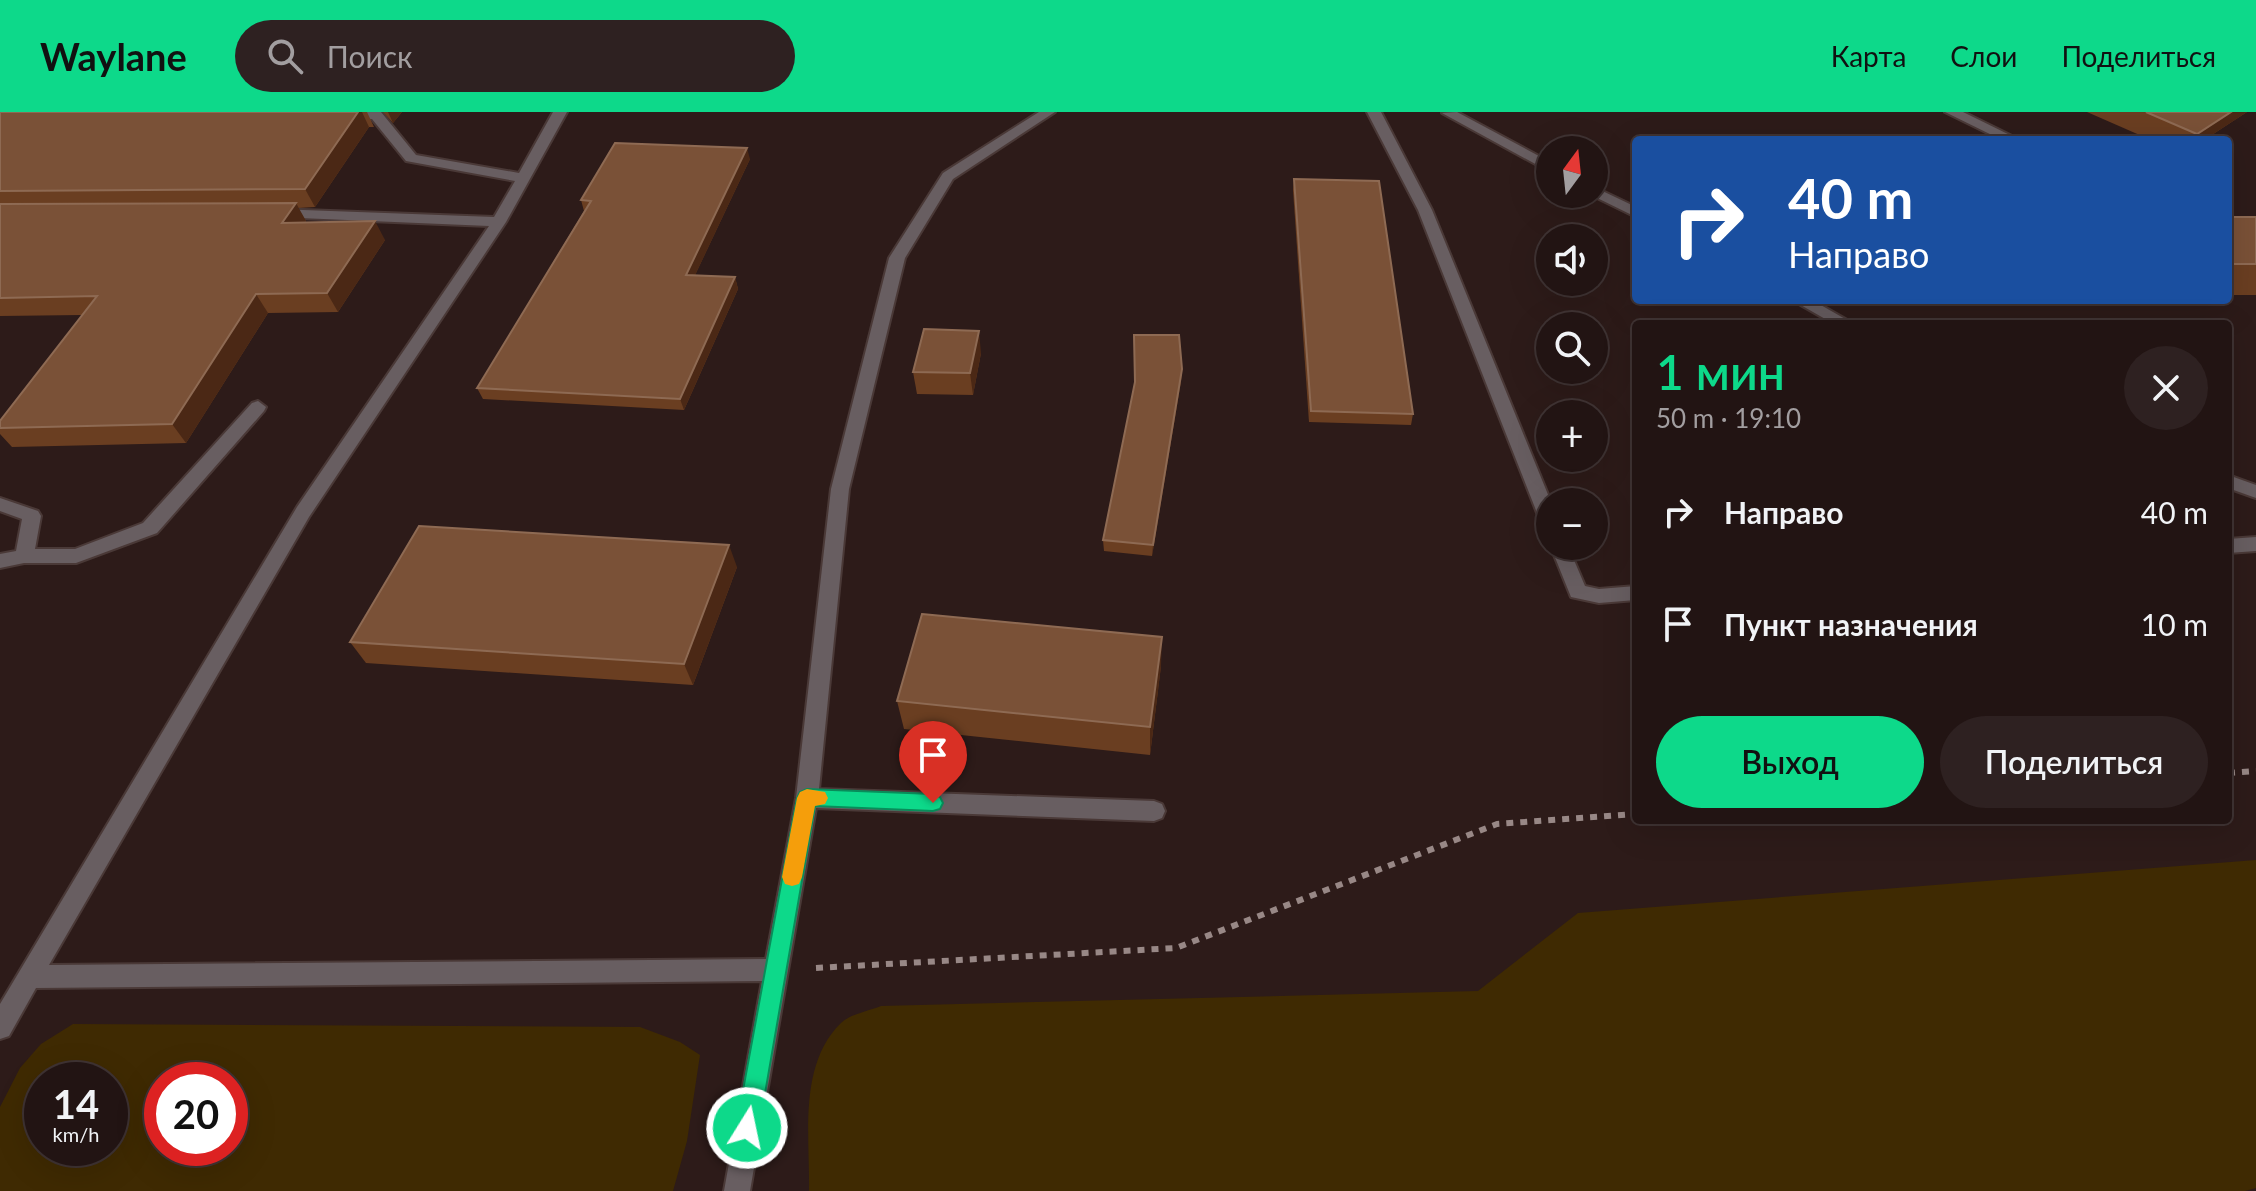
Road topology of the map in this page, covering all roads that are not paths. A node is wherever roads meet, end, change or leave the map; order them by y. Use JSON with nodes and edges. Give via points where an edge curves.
{"nodes":[{"id":1,"x":560,"y":112,"type":"edge"},
{"id":2,"x":1048,"y":112,"type":"edge"},
{"id":3,"x":1374,"y":112,"type":"edge"},
{"id":4,"x":1453,"y":112,"type":"edge"},
{"id":5,"x":1952,"y":112,"type":"edge"},
{"id":6,"x":328,"y":114,"type":"edge"},
{"id":7,"x":2004,"y":136,"type":"edge"},
{"id":8,"x":1536,"y":160,"type":"edge"},
{"id":9,"x":524,"y":178,"type":"junction"},
{"id":10,"x":1608,"y":198,"type":"edge"},
{"id":11,"x":1632,"y":211,"type":"edge"},
{"id":12,"x":262,"y":213,"type":"edge"},
{"id":13,"x":499,"y":222,"type":"junction"},
{"id":14,"x":1808,"y":304,"type":"edge"},
{"id":15,"x":1838,"y":320,"type":"edge"},
{"id":16,"x":258,"y":407,"type":"dead end"},
{"id":17,"x":2232,"y":483,"type":"edge"},
{"id":18,"x":1536,"y":488,"type":"edge"},
{"id":19,"x":2256,"y":492,"type":"edge"},
{"id":20,"x":0,"y":504,"type":"edge"},
{"id":21,"x":2256,"y":544,"type":"edge"},
{"id":22,"x":2232,"y":546,"type":"edge"},
{"id":23,"x":24,"y":556,"type":"junction"},
{"id":24,"x":1565,"y":560,"type":"edge"},
{"id":25,"x":0,"y":561,"type":"edge"},
{"id":26,"x":1632,"y":593,"type":"edge"},
{"id":27,"x":807,"y":798,"type":"junction"},
{"id":28,"x":1154,"y":811,"type":"dead end"},
{"id":29,"x":775,"y":970,"type":"junction"},
{"id":30,"x":31,"y":977,"type":"junction"},
{"id":31,"x":0,"y":1027,"type":"edge"},
{"id":32,"x":737,"y":1191,"type":"edge"}],
"edges":[{"from":1,"to":9,"type":"lane"},
{"from":2,"to":27,"type":"lane","via":[[948,176],[897,258],[840,489]]},
{"from":3,"to":18,"type":"lane","via":[[1425,210]]},
{"from":4,"to":8,"type":"lane","via":[[1449,113]]},
{"from":5,"to":7,"type":"lane"},
{"from":6,"to":9,"type":"lane","via":[[376,115],[411,158]]},
{"from":9,"to":13,"type":"lane"},
{"from":10,"to":11,"type":"lane"},
{"from":12,"to":13,"type":"lane"},
{"from":13,"to":30,"type":"lane","via":[[303,512]]},
{"from":14,"to":15,"type":"lane"},
{"from":16,"to":23,"type":"lane","via":[[150,528],[76,556]]},
{"from":17,"to":19,"type":"lane"},
{"from":20,"to":23,"type":"lane","via":[[32,516]]},
{"from":21,"to":22,"type":"lane"},
{"from":23,"to":25,"type":"lane"},
{"from":24,"to":26,"type":"lane","via":[[1578,592]]},
{"from":27,"to":28,"type":"lane"},
{"from":27,"to":29,"type":"lane"},
{"from":29,"to":30,"type":"lane"},
{"from":29,"to":32,"type":"lane"},
{"from":30,"to":31,"type":"lane"}]}
